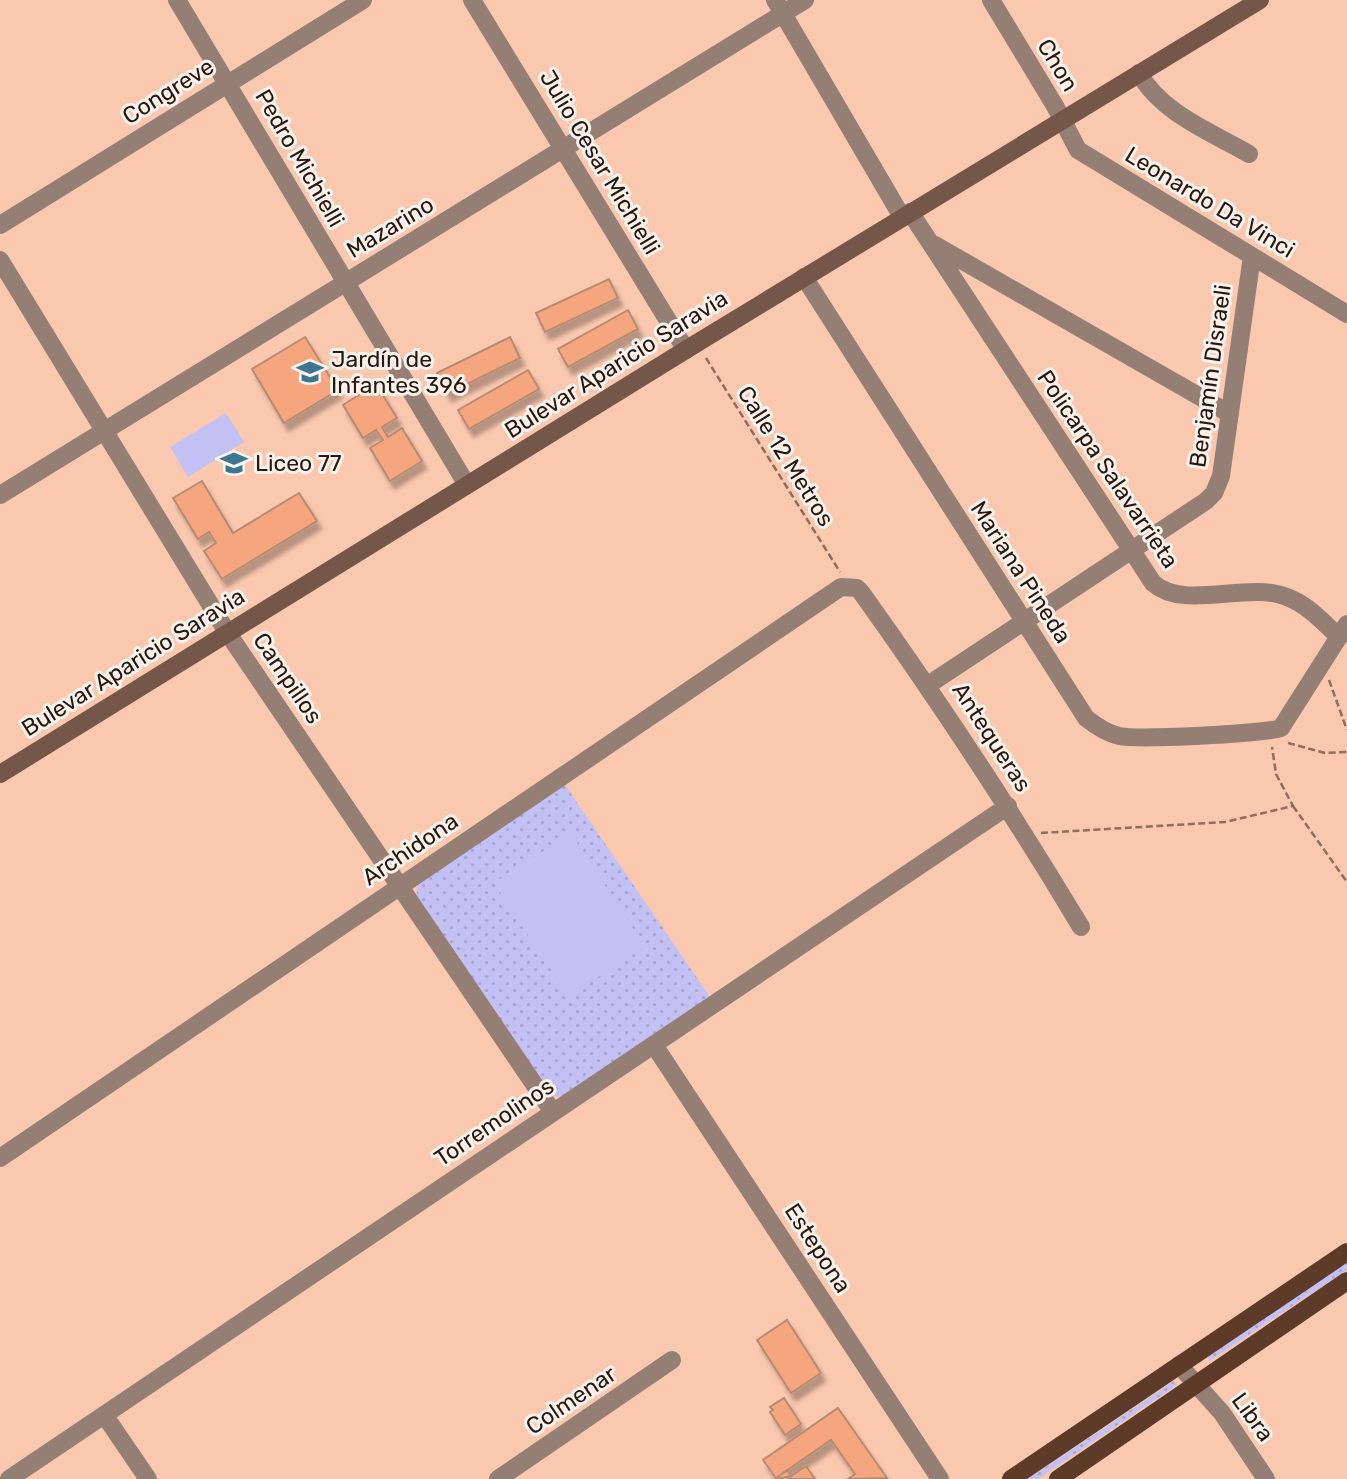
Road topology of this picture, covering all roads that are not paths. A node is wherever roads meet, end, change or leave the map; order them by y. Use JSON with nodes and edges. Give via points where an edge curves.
{"nodes":[{"id":1,"x":177,"y":0,"type":"edge"},
{"id":2,"x":363,"y":0,"type":"edge"},
{"id":3,"x":472,"y":0,"type":"edge"},
{"id":4,"x":805,"y":0,"type":"edge"},
{"id":5,"x":991,"y":0,"type":"edge"},
{"id":6,"x":1259,"y":0,"type":"edge"},
{"id":7,"x":779,"y":7,"type":"edge"},
{"id":8,"x":1139,"y":73,"type":"junction"},
{"id":9,"x":227,"y":83,"type":"junction"},
{"id":10,"x":1061,"y":119,"type":"junction"},
{"id":11,"x":564,"y":149,"type":"junction"},
{"id":12,"x":1249,"y":154,"type":"dead end"},
{"id":13,"x":906,"y":214,"type":"junction"},
{"id":14,"x":0,"y":225,"type":"edge"},
{"id":15,"x":930,"y":243,"type":"junction"},
{"id":16,"x":1252,"y":256,"type":"junction"},
{"id":17,"x":0,"y":260,"type":"edge"},
{"id":18,"x":804,"y":277,"type":"junction"},
{"id":19,"x":344,"y":283,"type":"junction"},
{"id":20,"x":1347,"y":314,"type":"edge"},
{"id":21,"x":692,"y":346,"type":"junction"},
{"id":22,"x":1230,"y":414,"type":"junction"},
{"id":23,"x":104,"y":431,"type":"junction"},
{"id":24,"x":467,"y":485,"type":"junction"},
{"id":25,"x":0,"y":495,"type":"edge"},
{"id":26,"x":1130,"y":553,"type":"junction"},
{"id":27,"x":849,"y":587,"type":"joint"},
{"id":28,"x":1022,"y":621,"type":"junction"},
{"id":29,"x":1343,"y":631,"type":"edge"},
{"id":30,"x":227,"y":632,"type":"junction"},
{"id":31,"x":928,"y":685,"type":"junction"},
{"id":32,"x":0,"y":774,"type":"edge"},
{"id":33,"x":1007,"y":806,"type":"junction"},
{"id":34,"x":400,"y":886,"type":"junction"},
{"id":35,"x":1081,"y":927,"type":"dead end"},
{"id":36,"x":654,"y":1045,"type":"junction"},
{"id":37,"x":553,"y":1112,"type":"junction"},
{"id":38,"x":0,"y":1158,"type":"edge"},
{"id":39,"x":1347,"y":1252,"type":"edge"},
{"id":40,"x":1347,"y":1281,"type":"edge"},
{"id":41,"x":672,"y":1360,"type":"dead end"},
{"id":42,"x":1179,"y":1365,"type":"junction"},
{"id":43,"x":1197,"y":1385,"type":"junction"},
{"id":44,"x":105,"y":1416,"type":"junction"},
{"id":45,"x":9,"y":1479,"type":"edge"},
{"id":46,"x":148,"y":1479,"type":"edge"},
{"id":47,"x":498,"y":1479,"type":"edge"},
{"id":48,"x":940,"y":1479,"type":"edge"},
{"id":49,"x":1011,"y":1479,"type":"edge"},
{"id":50,"x":1058,"y":1479,"type":"edge"},
{"id":51,"x":1266,"y":1479,"type":"edge"}],
"edges":[{"from":1,"to":9,"type":"street","name":"Pedro Michielli"},
{"from":2,"to":9,"type":"street","name":"Congreve"},
{"from":3,"to":11,"type":"street","name":"Julio Cesar Michielli"},
{"from":4,"to":7,"type":"street","name":"Mazarino"},
{"from":5,"to":10,"type":"street","name":"Chon"},
{"from":6,"to":8,"type":"street","name":"Bulevar Aparicio Saravia"},
{"from":7,"to":11,"type":"street","name":"Mazarino"},
{"from":7,"to":13,"type":"street","name":"Policarpa Salavarrieta"},
{"from":8,"to":10,"type":"street","name":"Bulevar Aparicio Saravia"},
{"from":8,"to":12,"type":"street","via":[[1168,107]]},
{"from":9,"to":14,"type":"street","name":"Congreve"},
{"from":9,"to":19,"type":"street","name":"Pedro Michielli"},
{"from":10,"to":13,"type":"street","name":"Bulevar Aparicio Saravia"},
{"from":10,"to":16,"type":"street","name":"Leonardo Da Vinci","via":[[1078,150]]},
{"from":11,"to":19,"type":"street","name":"Mazarino"},
{"from":11,"to":21,"type":"street","name":"Julio Cesar Michielli"},
{"from":13,"to":15,"type":"street","name":"Policarpa Salavarrieta"},
{"from":13,"to":18,"type":"street","name":"Bulevar Aparicio Saravia"},
{"from":15,"to":22,"type":"street"},
{"from":15,"to":26,"type":"street","name":"Policarpa Salavarrieta"},
{"from":16,"to":20,"type":"street","name":"Leonardo Da Vinci"},
{"from":16,"to":22,"type":"street","name":"Benjamín Disraeli"},
{"from":17,"to":23,"type":"street","name":"Campillos"},
{"from":18,"to":21,"type":"street","name":"Bulevar Aparicio Saravia"},
{"from":18,"to":28,"type":"street","name":"Mariana Pineda"},
{"from":19,"to":23,"type":"street","name":"Mazarino"},
{"from":19,"to":24,"type":"street","name":"Pedro Michielli"},
{"from":21,"to":24,"type":"street","name":"Bulevar Aparicio Saravia"},
{"from":22,"to":26,"type":"street","name":"Benjamín Disraeli","via":[[1214,494]]},
{"from":23,"to":25,"type":"street","name":"Mazarino"},
{"from":23,"to":30,"type":"street","name":"Campillos"},
{"from":24,"to":30,"type":"street","name":"Bulevar Aparicio Saravia"},
{"from":26,"to":28,"type":"street","name":"Benjamín Disraeli"},
{"from":26,"to":29,"type":"street","name":"Policarpa Salavarrieta","via":[[1166,592],[1274,593]]},
{"from":27,"to":31,"type":"street","name":"Antequeras","via":[[861,592]]},
{"from":27,"to":34,"type":"street","name":"Archidona","via":[[833,591]]},
{"from":28,"to":29,"type":"street","name":"Mariana Pineda","via":[[1086,718],[1107,733],[1140,737],[1279,732]]},
{"from":28,"to":31,"type":"street","name":"Benjamín Disraeli"},
{"from":30,"to":32,"type":"street","name":"Bulevar Aparicio Saravia"},
{"from":30,"to":34,"type":"street","name":"Campillos"},
{"from":31,"to":33,"type":"street","name":"Antequeras"},
{"from":33,"to":35,"type":"street","name":"Antequeras"},
{"from":33,"to":36,"type":"street","name":"Torremolinos"},
{"from":34,"to":37,"type":"street","name":"Campillos"},
{"from":34,"to":38,"type":"street","name":"Archidona"},
{"from":36,"to":37,"type":"street","name":"Torremolinos"},
{"from":36,"to":48,"type":"street","name":"Estepona"},
{"from":37,"to":44,"type":"street","name":"Torremolinos"},
{"from":39,"to":42,"type":"main road"},
{"from":40,"to":43,"type":"main road"},
{"from":41,"to":47,"type":"street","name":"Colmenar"},
{"from":42,"to":43,"type":"street","name":"Libra"},
{"from":42,"to":49,"type":"main road"},
{"from":43,"to":50,"type":"main road"},
{"from":43,"to":51,"type":"street","name":"Libra","via":[[1222,1413]]},
{"from":44,"to":45,"type":"street","name":"Torremolinos"},
{"from":44,"to":46,"type":"street"}]}
